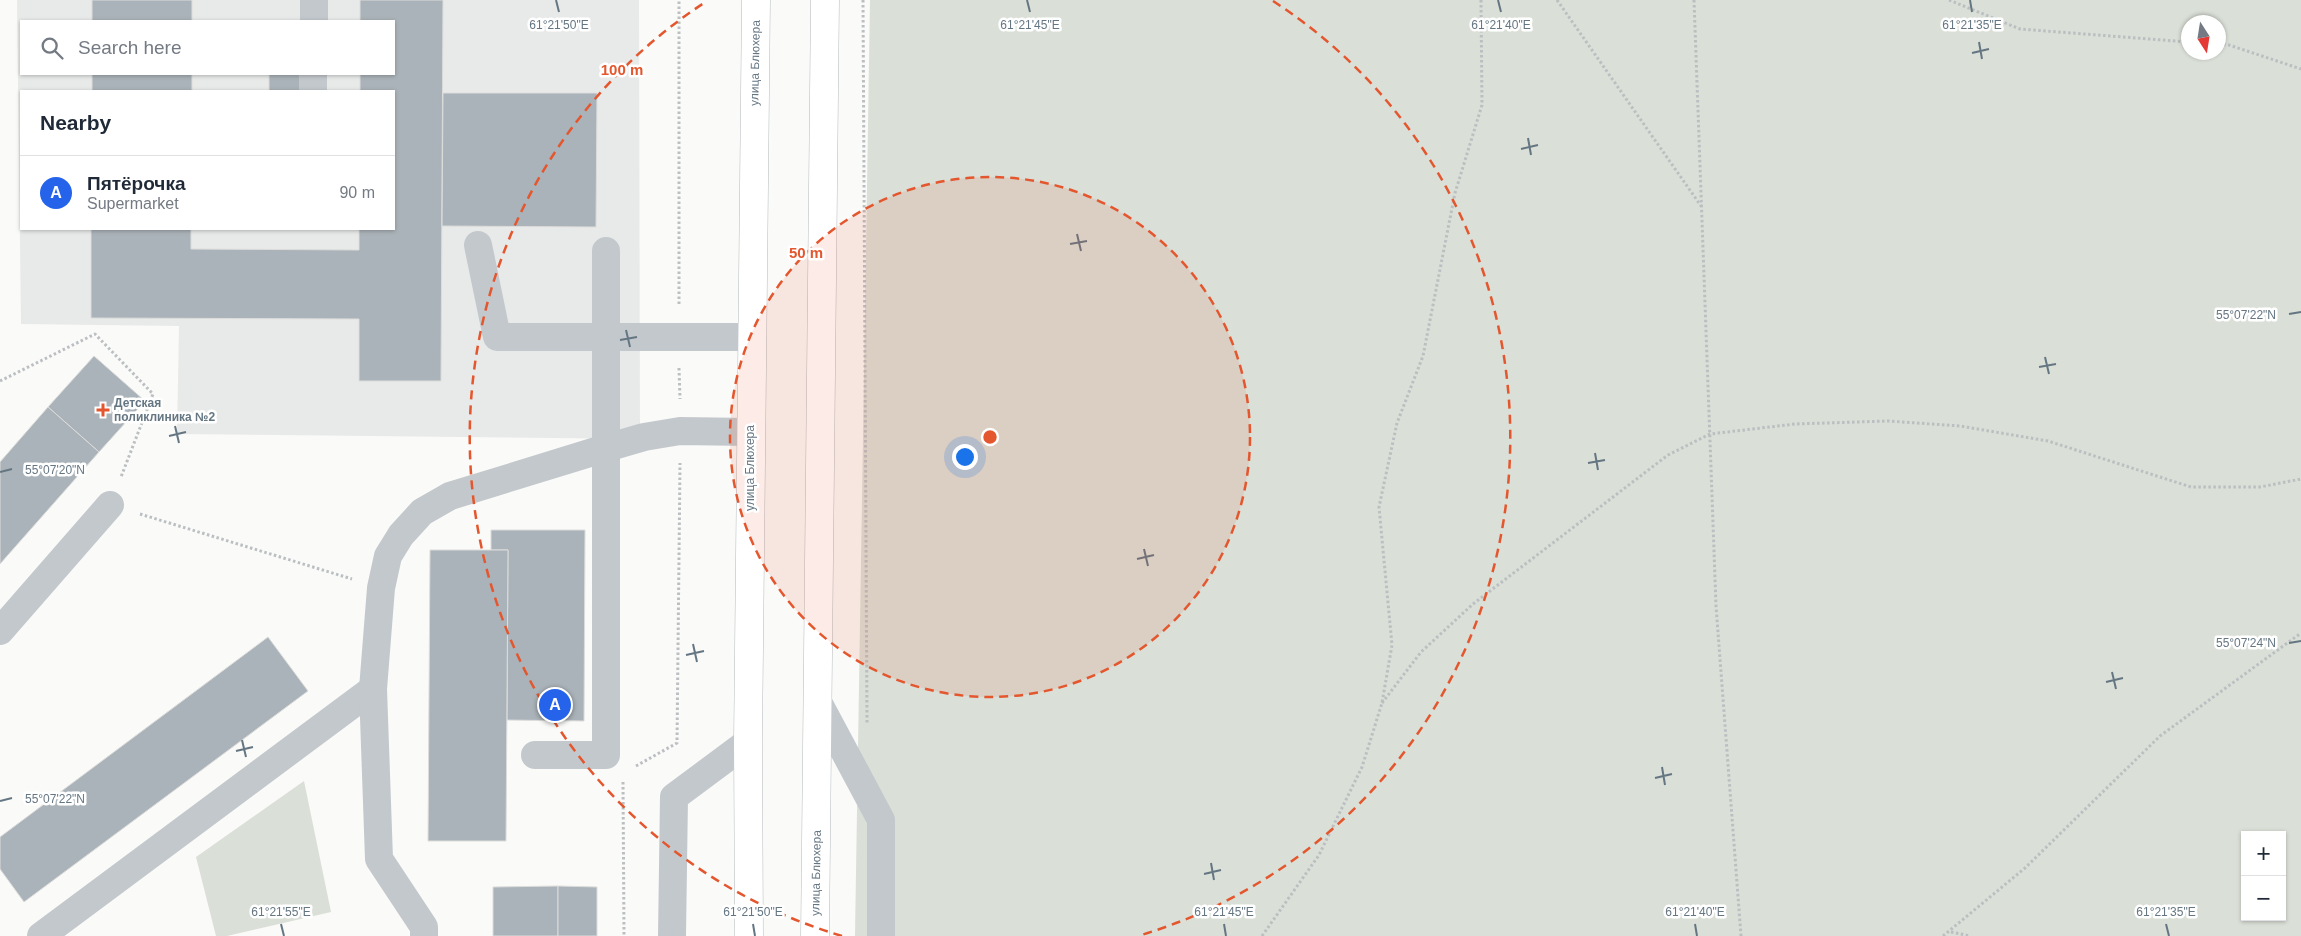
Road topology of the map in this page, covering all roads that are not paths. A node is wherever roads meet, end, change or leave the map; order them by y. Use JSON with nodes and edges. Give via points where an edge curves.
{"nodes":[{"id":1,"x":314,"y":0,"type":"edge"},
{"id":2,"x":756,"y":0,"type":"edge"},
{"id":3,"x":825,"y":0,"type":"edge"},
{"id":4,"x":314,"y":20,"type":"edge"},
{"id":5,"x":313,"y":75,"type":"edge"},
{"id":6,"x":313,"y":90,"type":"edge"},
{"id":7,"x":478,"y":245,"type":"dead end"},
{"id":8,"x":606,"y":251,"type":"dead end"},
{"id":9,"x":606,"y":336,"type":"junction"},
{"id":10,"x":752,"y":337,"type":"junction"},
{"id":11,"x":750,"y":432,"type":"junction"},
{"id":12,"x":606,"y":448,"type":"junction"},
{"id":13,"x":110,"y":505,"type":"road end"},
{"id":14,"x":0,"y":631,"type":"edge"},
{"id":15,"x":374,"y":689,"type":"junction"},
{"id":16,"x":818,"y":702,"type":"junction"},
{"id":17,"x":748,"y":742,"type":"junction"},
{"id":18,"x":535,"y":755,"type":"dead end"},
{"id":19,"x":41,"y":936,"type":"edge"},
{"id":20,"x":424,"y":936,"type":"edge"},
{"id":21,"x":672,"y":936,"type":"edge"},
{"id":22,"x":749,"y":936,"type":"edge"},
{"id":23,"x":815,"y":936,"type":"edge"},
{"id":24,"x":881,"y":936,"type":"edge"}],
"edges":[{"from":1,"to":4,"type":"lane"},
{"from":2,"to":10,"type":"main road","name":"улица Блюхера"},
{"from":3,"to":16,"type":"main road","name":"улица Блюхера"},
{"from":5,"to":6,"type":"lane"},
{"from":7,"to":9,"type":"lane","via":[[497,337]]},
{"from":8,"to":9,"type":"lane"},
{"from":9,"to":10,"type":"lane"},
{"from":9,"to":12,"type":"lane"},
{"from":10,"to":11,"type":"main road","name":"улица Блюхера"},
{"from":11,"to":12,"type":"lane","via":[[680,431]]},
{"from":11,"to":17,"type":"main road","name":"улица Блюхера"},
{"from":12,"to":15,"type":"lane","via":[[450,496],[422,512],[401,535],[388,556],[381,588]]},
{"from":12,"to":18,"type":"lane","via":[[606,755]]},
{"from":13,"to":14,"type":"lane"},
{"from":15,"to":19,"type":"lane"},
{"from":15,"to":20,"type":"lane","via":[[379,859],[424,927]]},
{"from":16,"to":23,"type":"main road","name":"улица Блюхера"},
{"from":16,"to":24,"type":"lane","via":[[881,820]]},
{"from":17,"to":21,"type":"lane","via":[[674,797]]},
{"from":17,"to":22,"type":"main road","name":"улица Блюхера"}]}
